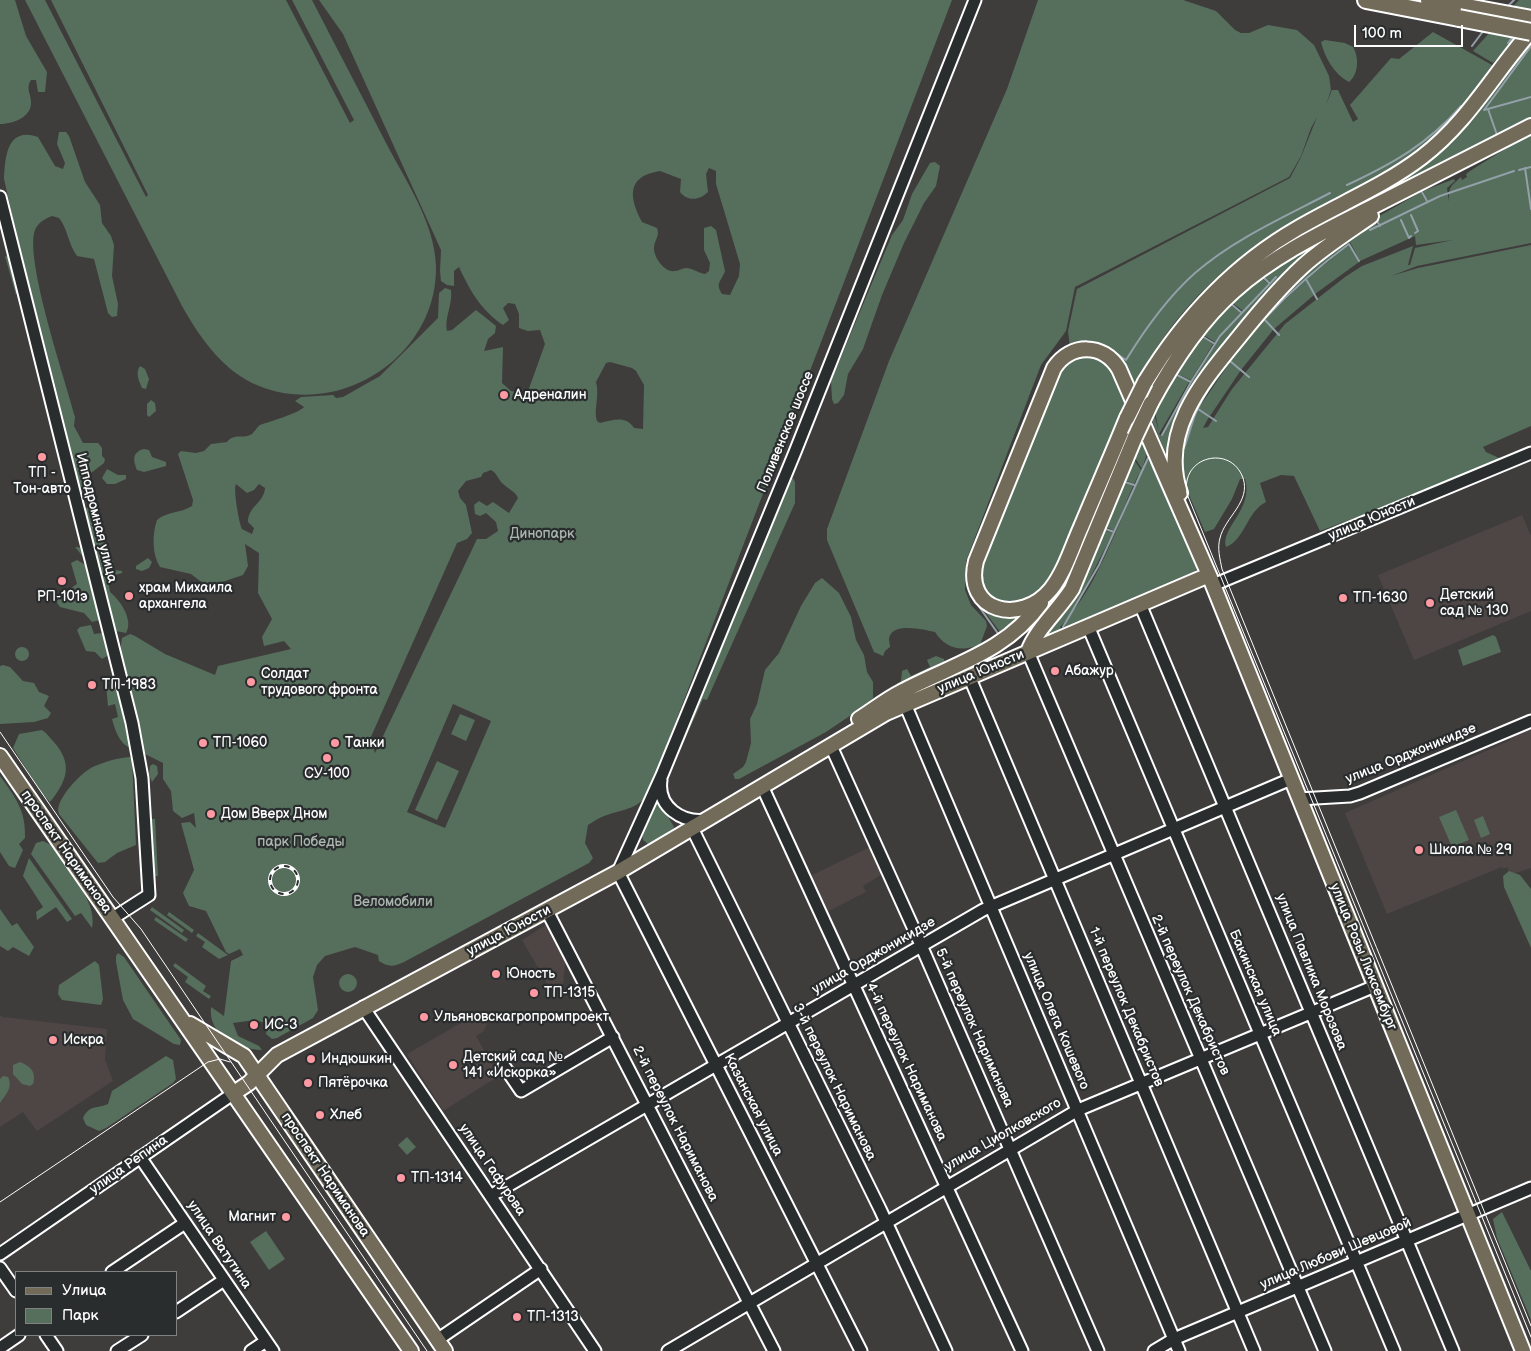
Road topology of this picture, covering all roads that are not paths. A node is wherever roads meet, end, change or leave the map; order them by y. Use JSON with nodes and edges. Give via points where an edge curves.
{"nodes":[{"id":1,"x":975,"y":0,"type":"edge"},
{"id":2,"x":1366,"y":0,"type":"edge"},
{"id":3,"x":1429,"y":0,"type":"edge"},
{"id":4,"x":1463,"y":13,"type":"junction"},
{"id":5,"x":1531,"y":19,"type":"edge"},
{"id":6,"x":1531,"y":31,"type":"edge"},
{"id":7,"x":1531,"y":126,"type":"edge"},
{"id":8,"x":1413,"y":187,"type":"junction"},
{"id":9,"x":0,"y":197,"type":"edge"},
{"id":10,"x":1531,"y":452,"type":"edge"},
{"id":11,"x":1208,"y":574,"type":"junction"},
{"id":12,"x":1050,"y":589,"type":"junction"},
{"id":13,"x":1140,"y":604,"type":"junction"},
{"id":14,"x":1088,"y":626,"type":"junction"},
{"id":15,"x":1028,"y":652,"type":"junction"},
{"id":16,"x":970,"y":676,"type":"junction"},
{"id":17,"x":905,"y":704,"type":"junction"},
{"id":18,"x":1531,"y":721,"type":"edge"},
{"id":19,"x":831,"y":746,"type":"junction"},
{"id":20,"x":0,"y":756,"type":"edge"},
{"id":21,"x":662,"y":775,"type":"junction"},
{"id":22,"x":1291,"y":780,"type":"junction"},
{"id":23,"x":762,"y":786,"type":"junction"},
{"id":24,"x":1299,"y":799,"type":"junction"},
{"id":25,"x":1227,"y":807,"type":"junction"},
{"id":26,"x":706,"y":820,"type":"junction"},
{"id":27,"x":692,"y":828,"type":"junction"},
{"id":28,"x":1173,"y":830,"type":"junction"},
{"id":29,"x":1113,"y":855,"type":"junction"},
{"id":30,"x":618,"y":872,"type":"junction"},
{"id":31,"x":1055,"y":880,"type":"junction"},
{"id":32,"x":991,"y":907,"type":"junction"},
{"id":33,"x":547,"y":911,"type":"junction"},
{"id":34,"x":113,"y":918,"type":"junction"},
{"id":35,"x":921,"y":946,"type":"junction"},
{"id":36,"x":854,"y":985,"type":"junction"},
{"id":37,"x":1375,"y":986,"type":"junction"},
{"id":38,"x":363,"y":1007,"type":"junction"},
{"id":39,"x":1311,"y":1012,"type":"junction"},
{"id":40,"x":185,"y":1021,"type":"junction"},
{"id":41,"x":788,"y":1023,"type":"junction"},
{"id":42,"x":1261,"y":1033,"type":"junction"},
{"id":43,"x":614,"y":1037,"type":"junction"},
{"id":44,"x":1202,"y":1058,"type":"junction"},
{"id":45,"x":504,"y":1066,"type":"dead end"},
{"id":46,"x":716,"y":1066,"type":"junction"},
{"id":47,"x":257,"y":1075,"type":"junction"},
{"id":48,"x":1143,"y":1083,"type":"junction"},
{"id":49,"x":234,"y":1093,"type":"junction"},
{"id":50,"x":648,"y":1105,"type":"junction"},
{"id":51,"x":1078,"y":1110,"type":"junction"},
{"id":52,"x":1010,"y":1148,"type":"junction"},
{"id":53,"x":140,"y":1156,"type":"junction"},
{"id":54,"x":946,"y":1186,"type":"junction"},
{"id":55,"x":1531,"y":1188,"type":"edge"},
{"id":56,"x":492,"y":1196,"type":"junction"},
{"id":57,"x":1467,"y":1215,"type":"junction"},
{"id":58,"x":886,"y":1222,"type":"junction"},
{"id":59,"x":185,"y":1223,"type":"junction"},
{"id":60,"x":1406,"y":1241,"type":"junction"},
{"id":61,"x":0,"y":1254,"type":"edge"},
{"id":62,"x":1356,"y":1262,"type":"junction"},
{"id":63,"x":816,"y":1263,"type":"junction"},
{"id":64,"x":0,"y":1268,"type":"edge"},
{"id":65,"x":541,"y":1269,"type":"junction"},
{"id":66,"x":113,"y":1271,"type":"edge"},
{"id":67,"x":224,"y":1280,"type":"junction"},
{"id":68,"x":1297,"y":1287,"type":"junction"},
{"id":69,"x":15,"y":1290,"type":"edge"},
{"id":70,"x":748,"y":1303,"type":"junction"},
{"id":71,"x":178,"y":1311,"type":"edge"},
{"id":72,"x":1238,"y":1312,"type":"junction"},
{"id":73,"x":18,"y":1336,"type":"edge"},
{"id":74,"x":47,"y":1336,"type":"edge"},
{"id":75,"x":140,"y":1336,"type":"edge"},
{"id":76,"x":1174,"y":1339,"type":"junction"},
{"id":77,"x":441,"y":1345,"type":"edge"},
{"id":78,"x":269,"y":1346,"type":"edge"},
{"id":79,"x":684,"y":1347,"type":"edge"},
{"id":80,"x":0,"y":1348,"type":"edge"},
{"id":81,"x":57,"y":1351,"type":"edge"},
{"id":82,"x":117,"y":1351,"type":"edge"},
{"id":83,"x":251,"y":1351,"type":"edge"},
{"id":84,"x":412,"y":1351,"type":"edge"},
{"id":85,"x":595,"y":1351,"type":"edge"},
{"id":86,"x":668,"y":1351,"type":"edge"},
{"id":87,"x":774,"y":1351,"type":"edge"},
{"id":88,"x":861,"y":1351,"type":"edge"},
{"id":89,"x":946,"y":1351,"type":"edge"},
{"id":90,"x":1022,"y":1351,"type":"edge"},
{"id":91,"x":1098,"y":1351,"type":"edge"},
{"id":92,"x":1154,"y":1351,"type":"edge"},
{"id":93,"x":1179,"y":1351,"type":"edge"},
{"id":94,"x":1254,"y":1351,"type":"edge"},
{"id":95,"x":1325,"y":1351,"type":"edge"},
{"id":96,"x":1394,"y":1351,"type":"edge"},
{"id":97,"x":1452,"y":1351,"type":"edge"},
{"id":98,"x":1523,"y":1351,"type":"edge"}],
"edges":[{"from":1,"to":21,"type":"street","name":"Поливенское шоссе"},
{"from":2,"to":4,"type":"highway"},
{"from":3,"to":4,"type":"highway"},
{"from":4,"to":5,"type":"highway"},
{"from":4,"to":6,"type":"highway","bridge":true},
{"from":6,"to":12,"type":"main road","name":"улица Юности","bridge":true,"via":[[1463,119],[1422,157],[1391,178],[1278,240],[1237,269],[1179,330],[1145,382],[1127,418],[1067,560]]},
{"from":7,"to":8,"type":"main road"},
{"from":8,"to":11,"type":"main road","via":[[1327,246],[1291,278],[1200,385],[1187,408],[1176,443],[1175,468],[1178,487]]},
{"from":8,"to":15,"type":"main road","bridge":true,"via":[[1283,255],[1240,286],[1212,314],[1178,356],[1151,403],[1072,589],[1033,639]]},
{"from":9,"to":34,"type":"street","name":"Ипподромная улица","via":[[138,751],[149,896]]},
{"from":10,"to":11,"type":"street","name":"улица Юности"},
{"from":11,"to":12,"type":"main road","via":[[1120,369],[1106,354],[1080,349],[1062,358],[1054,368],[974,567],[980,594],[998,609],[1016,611],[1027,608]]},
{"from":11,"to":13,"type":"main road","name":"улица Юности"},
{"from":11,"to":22,"type":"main road","name":"улица Розы Люксембург"},
{"from":12,"to":23,"type":"main road","name":"улица Юности","via":[[1032,615],[997,646],[900,692]]},
{"from":13,"to":14,"type":"main road","name":"улица Юности"},
{"from":13,"to":25,"type":"street","name":"улица Павлика Морозова"},
{"from":14,"to":15,"type":"main road","name":"улица Юности"},
{"from":14,"to":28,"type":"street","name":"Бакинская улица"},
{"from":15,"to":16,"type":"main road","name":"улица Юности"},
{"from":15,"to":29,"type":"street","name":"2-й переулок Декабристов"},
{"from":16,"to":17,"type":"main road","name":"улица Юности"},
{"from":16,"to":31,"type":"street","name":"1-й переулок Декабристов"},
{"from":17,"to":19,"type":"main road","name":"улица Юности"},
{"from":17,"to":32,"type":"street","name":"улица Олега Кошевого"},
{"from":18,"to":24,"type":"street","name":"улица Орджоникидзе","via":[[1360,793]]},
{"from":19,"to":23,"type":"main road","name":"улица Юности"},
{"from":19,"to":35,"type":"street","name":"5-й переулок Нариманова"},
{"from":20,"to":34,"type":"main road","name":"проспект Нариманова"},
{"from":21,"to":26,"type":"street","via":[[661,792],[668,807],[689,820]]},
{"from":21,"to":30,"type":"street","name":"Поливенское шоссе"},
{"from":22,"to":24,"type":"main road","name":"улица Розы Люксембург"},
{"from":22,"to":25,"type":"street","name":"улица Орджоникидзе"},
{"from":23,"to":26,"type":"main road","name":"улица Юности"},
{"from":23,"to":36,"type":"street","name":"4-й переулок Нариманова"},
{"from":24,"to":37,"type":"main road","name":"улица Розы Люксембург"},
{"from":25,"to":28,"type":"street","name":"улица Орджоникидзе"},
{"from":25,"to":39,"type":"street","name":"улица Павлика Морозова"},
{"from":26,"to":27,"type":"main road","name":"улица Юности"},
{"from":27,"to":30,"type":"main road","name":"улица Юности"},
{"from":27,"to":41,"type":"street","name":"3-й переулок Нариманова"},
{"from":28,"to":29,"type":"street","name":"улица Орджоникидзе"},
{"from":28,"to":42,"type":"street","name":"Бакинская улица"},
{"from":29,"to":31,"type":"street","name":"улица Орджоникидзе"},
{"from":29,"to":44,"type":"street","name":"2-й переулок Декабристов"},
{"from":30,"to":33,"type":"main road","name":"улица Юности"},
{"from":30,"to":46,"type":"street","name":"Казанская улица"},
{"from":31,"to":32,"type":"street","name":"улица Орджоникидзе"},
{"from":31,"to":48,"type":"street","name":"1-й переулок Декабристов"},
{"from":32,"to":35,"type":"street","name":"улица Орджоникидзе"},
{"from":32,"to":51,"type":"street","name":"улица Олега Кошевого"},
{"from":33,"to":38,"type":"main road","name":"улица Юности"},
{"from":33,"to":43,"type":"street","name":"2-й переулок Нариманова"},
{"from":34,"to":40,"type":"main road","name":"проспект Нариманова"},
{"from":35,"to":36,"type":"street","name":"улица Орджоникидзе"},
{"from":35,"to":52,"type":"street","name":"5-й переулок Нариманова"},
{"from":36,"to":41,"type":"street","name":"улица Орджоникидзе"},
{"from":36,"to":54,"type":"street","name":"4-й переулок Нариманова"},
{"from":37,"to":39,"type":"street","name":"улица Циолковского"},
{"from":37,"to":57,"type":"main road","name":"улица Розы Люксембург"},
{"from":38,"to":47,"type":"main road","name":"улица Юности","via":[[277,1055]]},
{"from":38,"to":56,"type":"street","name":"улица Гафурова"},
{"from":39,"to":42,"type":"street","name":"улица Циолковского"},
{"from":39,"to":60,"type":"street","name":"улица Павлика Морозова"},
{"from":40,"to":47,"type":"main road","name":"проспект Нариманова","via":[[244,1056]]},
{"from":40,"to":49,"type":"main road","name":"проспект Нариманова"},
{"from":41,"to":46,"type":"street","name":"улица Орджоникидзе"},
{"from":41,"to":58,"type":"street","name":"3-й переулок Нариманова"},
{"from":42,"to":44,"type":"street","name":"улица Циолковского"},
{"from":42,"to":62,"type":"street","name":"Бакинская улица"},
{"from":43,"to":45,"type":"street","via":[[521,1091]]},
{"from":43,"to":50,"type":"street","name":"2-й переулок Нариманова"},
{"from":44,"to":48,"type":"street","name":"улица Циолковского"},
{"from":44,"to":68,"type":"street","name":"2-й переулок Декабристов"},
{"from":46,"to":50,"type":"street","name":"улица Орджоникидзе"},
{"from":46,"to":63,"type":"street","name":"Казанская улица"},
{"from":47,"to":49,"type":"main road","name":"улица Репина"},
{"from":47,"to":77,"type":"main road","name":"проспект Нариманова"},
{"from":48,"to":51,"type":"street","name":"улица Циолковского"},
{"from":48,"to":72,"type":"street","name":"1-й переулок Декабристов"},
{"from":49,"to":53,"type":"street","name":"улица Репина"},
{"from":49,"to":84,"type":"main road","name":"проспект Нариманова"},
{"from":50,"to":56,"type":"street","name":"улица Орджоникидзе"},
{"from":50,"to":70,"type":"street","name":"2-й переулок Нариманова"},
{"from":51,"to":52,"type":"street","name":"улица Циолковского"},
{"from":51,"to":76,"type":"street","name":"улица Олега Кошевого"},
{"from":52,"to":54,"type":"street","name":"улица Циолковского"},
{"from":52,"to":91,"type":"street","name":"5-й переулок Нариманова"},
{"from":53,"to":59,"type":"street","name":"улица Ватутина"},
{"from":53,"to":61,"type":"street","name":"улица Репина"},
{"from":54,"to":58,"type":"street","name":"улица Циолковского"},
{"from":54,"to":90,"type":"street","name":"4-й переулок Нариманова"},
{"from":55,"to":57,"type":"street","name":"улица Любови Шевцовой"},
{"from":56,"to":65,"type":"street","name":"улица Гафурова"},
{"from":57,"to":60,"type":"street","name":"улица Любови Шевцовой"},
{"from":57,"to":98,"type":"main road","name":"улица Розы Люксембург"},
{"from":58,"to":63,"type":"street","name":"улица Циолковского"},
{"from":58,"to":89,"type":"street","name":"3-й переулок Нариманова"},
{"from":59,"to":66,"type":"street"},
{"from":59,"to":67,"type":"street","name":"улица Ватутина"},
{"from":60,"to":62,"type":"street","name":"улица Любови Шевцовой"},
{"from":60,"to":97,"type":"street","name":"улица Павлика Морозова"},
{"from":62,"to":68,"type":"street","name":"улица Любови Шевцовой"},
{"from":62,"to":96,"type":"street","name":"Бакинская улица"},
{"from":63,"to":70,"type":"street","name":"улица Циолковского"},
{"from":63,"to":88,"type":"street","name":"Казанская улица"},
{"from":64,"to":69,"type":"street"},
{"from":65,"to":77,"type":"street"},
{"from":65,"to":85,"type":"street","name":"улица Гафурова"},
{"from":67,"to":71,"type":"street"},
{"from":67,"to":78,"type":"street","name":"улица Ватутина"},
{"from":68,"to":72,"type":"street","name":"улица Любови Шевцовой"},
{"from":68,"to":95,"type":"street","name":"2-й переулок Декабристов"},
{"from":70,"to":79,"type":"street","name":"улица Циолковского"},
{"from":70,"to":87,"type":"street","name":"2-й переулок Нариманова"},
{"from":72,"to":76,"type":"street","name":"улица Любови Шевцовой"},
{"from":72,"to":94,"type":"street","name":"1-й переулок Декабристов"},
{"from":73,"to":80,"type":"street"},
{"from":74,"to":81,"type":"street"},
{"from":75,"to":82,"type":"street"},
{"from":76,"to":92,"type":"street","name":"улица Любови Шевцовой"},
{"from":76,"to":93,"type":"street","name":"улица Олега Кошевого"},
{"from":78,"to":83,"type":"street"},
{"from":79,"to":86,"type":"street","name":"улица Циолковского"}]}
